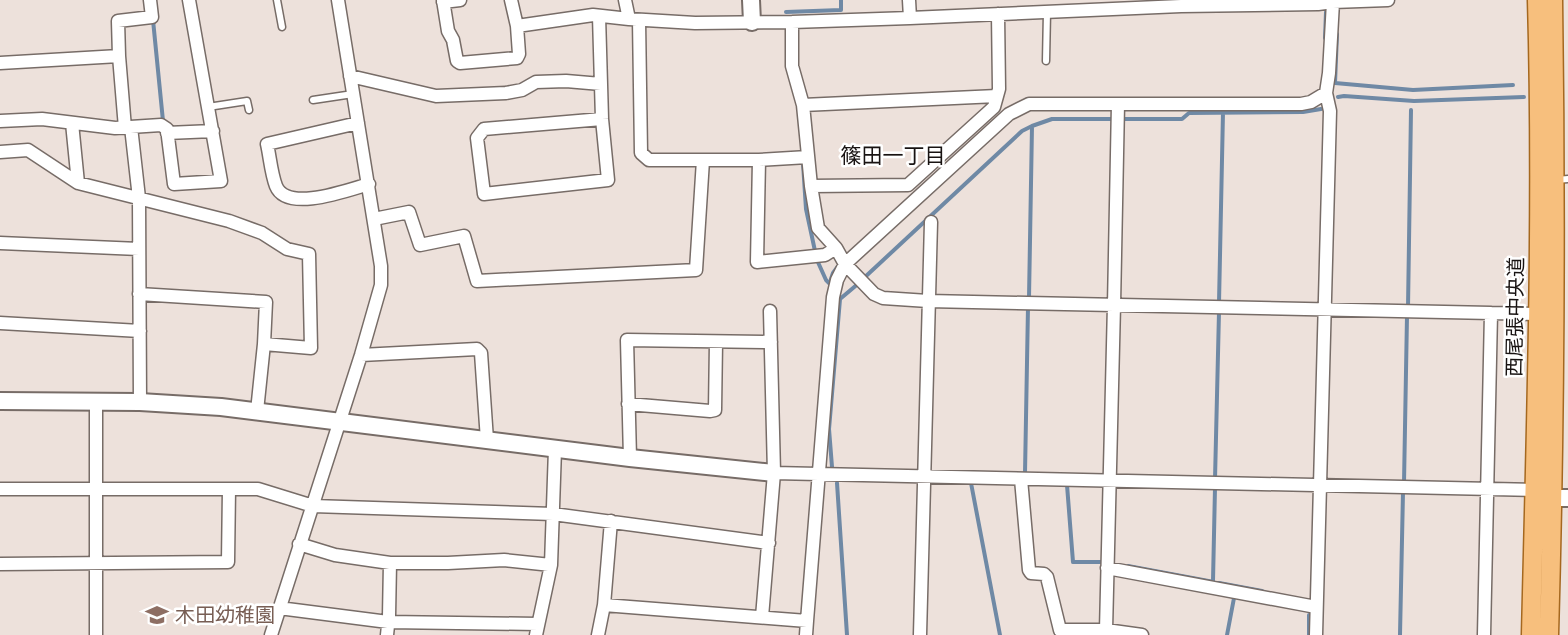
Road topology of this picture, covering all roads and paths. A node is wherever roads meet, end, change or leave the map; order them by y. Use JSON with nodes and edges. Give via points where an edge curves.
{"nodes":[{"id":1,"x":150,"y":0,"type":"edge"},
{"id":2,"x":189,"y":0,"type":"edge"},
{"id":3,"x":277,"y":0,"type":"edge"},
{"id":4,"x":338,"y":0,"type":"edge"},
{"id":5,"x":460,"y":0,"type":"edge"},
{"id":6,"x":512,"y":0,"type":"edge"},
{"id":7,"x":624,"y":0,"type":"edge"},
{"id":8,"x":751,"y":0,"type":"edge"},
{"id":9,"x":909,"y":0,"type":"edge"},
{"id":10,"x":1388,"y":0,"type":"edge"},
{"id":11,"x":1537,"y":0,"type":"edge"},
{"id":12,"x":1553,"y":0,"type":"edge"},
{"id":13,"x":443,"y":1,"type":"edge"},
{"id":14,"x":1333,"y":2,"type":"junction"},
{"id":15,"x":1181,"y":3,"type":"edge"},
{"id":16,"x":1047,"y":12,"type":"junction"},
{"id":17,"x":998,"y":14,"type":"junction"},
{"id":18,"x":599,"y":16,"type":"junction"},
{"id":19,"x":910,"y":18,"type":"junction"},
{"id":20,"x":634,"y":19,"type":"junction"},
{"id":21,"x":752,"y":22,"type":"junction"},
{"id":22,"x":792,"y":22,"type":"junction"},
{"id":23,"x":517,"y":26,"type":"junction"},
{"id":24,"x":282,"y":27,"type":"dead end"},
{"id":25,"x":119,"y":56,"type":"junction"},
{"id":26,"x":1046,"y":61,"type":"dead end"},
{"id":27,"x":0,"y":63,"type":"edge"},
{"id":28,"x":350,"y":76,"type":"junction"},
{"id":29,"x":601,"y":84,"type":"junction"},
{"id":30,"x":1326,"y":93,"type":"junction"},
{"id":31,"x":353,"y":94,"type":"junction"},
{"id":32,"x":997,"y":96,"type":"junction"},
{"id":33,"x":313,"y":100,"type":"dead end"},
{"id":34,"x":1118,"y":104,"type":"junction"},
{"id":35,"x":803,"y":105,"type":"junction"},
{"id":36,"x":208,"y":107,"type":"junction"},
{"id":37,"x":249,"y":110,"type":"dead end"},
{"id":38,"x":602,"y":119,"type":"junction"},
{"id":39,"x":0,"y":121,"type":"edge"},
{"id":40,"x":72,"y":123,"type":"junction"},
{"id":41,"x":358,"y":123,"type":"junction"},
{"id":42,"x":128,"y":128,"type":"junction"},
{"id":43,"x":213,"y":131,"type":"junction"},
{"id":44,"x":167,"y":133,"type":"junction"},
{"id":45,"x":0,"y":152,"type":"edge"},
{"id":46,"x":808,"y":157,"type":"junction"},
{"id":47,"x":703,"y":160,"type":"junction"},
{"id":48,"x":759,"y":160,"type":"junction"},
{"id":49,"x":1562,"y":179,"type":"edge"},
{"id":50,"x":78,"y":183,"type":"junction"},
{"id":51,"x":369,"y":184,"type":"junction"},
{"id":52,"x":811,"y":186,"type":"junction"},
{"id":53,"x":139,"y":198,"type":"junction"},
{"id":54,"x":374,"y":219,"type":"junction"},
{"id":55,"x":931,"y":222,"type":"dead end"},
{"id":56,"x":0,"y":243,"type":"edge"},
{"id":57,"x":836,"y":248,"type":"junction"},
{"id":58,"x":139,"y":249,"type":"junction"},
{"id":59,"x":845,"y":264,"type":"junction"},
{"id":60,"x":140,"y":294,"type":"junction"},
{"id":61,"x":928,"y":301,"type":"junction"},
{"id":62,"x":1114,"y":304,"type":"junction"},
{"id":63,"x":1326,"y":309,"type":"junction"},
{"id":64,"x":770,"y":310,"type":"dead end"},
{"id":65,"x":1491,"y":313,"type":"junction"},
{"id":66,"x":1553,"y":316,"type":"edge"},
{"id":67,"x":0,"y":323,"type":"edge"},
{"id":68,"x":140,"y":331,"type":"junction"},
{"id":69,"x":716,"y":342,"type":"junction"},
{"id":70,"x":771,"y":342,"type":"junction"},
{"id":71,"x":264,"y":344,"type":"junction"},
{"id":72,"x":362,"y":355,"type":"junction"},
{"id":73,"x":0,"y":401,"type":"edge"},
{"id":74,"x":96,"y":402,"type":"junction"},
{"id":75,"x":140,"y":402,"type":"junction"},
{"id":76,"x":628,"y":404,"type":"junction"},
{"id":77,"x":257,"y":411,"type":"junction"},
{"id":78,"x":340,"y":422,"type":"junction"},
{"id":79,"x":487,"y":440,"type":"junction"},
{"id":80,"x":555,"y":449,"type":"junction"},
{"id":81,"x":630,"y":458,"type":"junction"},
{"id":82,"x":774,"y":472,"type":"junction"},
{"id":83,"x":819,"y":474,"type":"junction"},
{"id":84,"x":923,"y":477,"type":"junction"},
{"id":85,"x":1021,"y":478,"type":"junction"},
{"id":86,"x":1110,"y":480,"type":"junction"},
{"id":87,"x":1320,"y":486,"type":"junction"},
{"id":88,"x":0,"y":489,"type":"edge"},
{"id":89,"x":96,"y":489,"type":"junction"},
{"id":90,"x":229,"y":489,"type":"junction"},
{"id":91,"x":1487,"y":489,"type":"junction"},
{"id":92,"x":1534,"y":494,"type":"junction"},
{"id":93,"x":1560,"y":498,"type":"edge"},
{"id":94,"x":313,"y":506,"type":"junction"},
{"id":95,"x":553,"y":514,"type":"junction"},
{"id":96,"x":611,"y":521,"type":"junction"},
{"id":97,"x":769,"y":543,"type":"junction"},
{"id":98,"x":299,"y":544,"type":"junction"},
{"id":99,"x":96,"y":563,"type":"junction"},
{"id":100,"x":390,"y":563,"type":"junction"},
{"id":101,"x":0,"y":564,"type":"edge"},
{"id":102,"x":551,"y":566,"type":"junction"},
{"id":103,"x":1107,"y":568,"type":"junction"},
{"id":104,"x":604,"y":605,"type":"junction"},
{"id":105,"x":1316,"y":607,"type":"junction"},
{"id":106,"x":279,"y":608,"type":"junction"},
{"id":107,"x":762,"y":617,"type":"junction"},
{"id":108,"x":807,"y":621,"type":"junction"},
{"id":109,"x":388,"y":629,"type":"edge"},
{"id":110,"x":466,"y":629,"type":"edge"},
{"id":111,"x":537,"y":630,"type":"edge"},
{"id":112,"x":1106,"y":630,"type":"junction"},
{"id":113,"x":1085,"y":632,"type":"edge"},
{"id":114,"x":96,"y":635,"type":"edge"},
{"id":115,"x":271,"y":635,"type":"edge"},
{"id":116,"x":598,"y":635,"type":"edge"},
{"id":117,"x":806,"y":635,"type":"edge"},
{"id":118,"x":920,"y":635,"type":"edge"},
{"id":119,"x":1142,"y":635,"type":"edge"},
{"id":120,"x":1316,"y":635,"type":"edge"},
{"id":121,"x":1484,"y":635,"type":"edge"},
{"id":122,"x":1531,"y":635,"type":"edge"},
{"id":123,"x":1549,"y":635,"type":"edge"}],
"edges":[{"from":1,"to":25,"type":"street","via":[[152,17],[118,21]]},
{"from":2,"to":36,"type":"street"},
{"from":3,"to":24,"type":"lane"},
{"from":4,"to":28,"type":"street"},
{"from":5,"to":13,"type":"street"},
{"from":6,"to":23,"type":"street"},
{"from":7,"to":20,"type":"street"},
{"from":8,"to":21,"type":"street"},
{"from":9,"to":19,"type":"street"},
{"from":10,"to":14,"type":"street"},
{"from":11,"to":66,"type":"main road","name":"西尾張中央道"},
{"from":12,"to":49,"type":"main road","name":"西尾張中央道"},
{"from":13,"to":23,"type":"street","via":[[448,31],[460,63],[517,58]]},
{"from":14,"to":15,"type":"street"},
{"from":14,"to":30,"type":"street"},
{"from":15,"to":16,"type":"street"},
{"from":16,"to":17,"type":"street"},
{"from":16,"to":26,"type":"lane"},
{"from":17,"to":19,"type":"street"},
{"from":17,"to":32,"type":"street"},
{"from":18,"to":20,"type":"street"},
{"from":18,"to":23,"type":"street"},
{"from":18,"to":29,"type":"street"},
{"from":19,"to":22,"type":"street"},
{"from":20,"to":21,"type":"street"},
{"from":20,"to":47,"type":"street","via":[[641,153],[649,160]]},
{"from":21,"to":22,"type":"street"},
{"from":22,"to":35,"type":"street","via":[[792,66]]},
{"from":25,"to":27,"type":"street"},
{"from":25,"to":42,"type":"street"},
{"from":28,"to":29,"type":"street","via":[[436,96],[506,93],[536,82]]},
{"from":28,"to":31,"type":"street"},
{"from":29,"to":38,"type":"street"},
{"from":30,"to":34,"type":"street","via":[[1301,104]]},
{"from":30,"to":63,"type":"street","via":[[1330,111]]},
{"from":31,"to":33,"type":"lane"},
{"from":31,"to":41,"type":"street"},
{"from":32,"to":35,"type":"street"},
{"from":32,"to":52,"type":"street","via":[[994,107],[908,185]]},
{"from":34,"to":59,"type":"street","via":[[1029,104],[1016,110]]},
{"from":34,"to":62,"type":"street"},
{"from":35,"to":46,"type":"street"},
{"from":36,"to":37,"type":"lane","via":[[247,101]]},
{"from":36,"to":43,"type":"street"},
{"from":38,"to":38,"type":"street","via":[[608,180],[484,194],[477,138],[484,129]]},
{"from":39,"to":40,"type":"street","via":[[42,119]]},
{"from":40,"to":42,"type":"street"},
{"from":40,"to":50,"type":"street"},
{"from":41,"to":51,"type":"street"},
{"from":41,"to":51,"type":"street","via":[[267,144],[277,188],[288,197],[312,199]]},
{"from":42,"to":44,"type":"street","via":[[161,125]]},
{"from":42,"to":53,"type":"street"},
{"from":43,"to":44,"type":"street"},
{"from":43,"to":44,"type":"street","via":[[221,181],[174,184]]},
{"from":45,"to":50,"type":"street","via":[[28,150]]},
{"from":46,"to":48,"type":"street"},
{"from":46,"to":52,"type":"street"},
{"from":47,"to":48,"type":"street"},
{"from":47,"to":54,"type":"street","via":[[696,270],[477,281],[464,236],[420,244],[409,212]]},
{"from":48,"to":57,"type":"street","via":[[757,261],[825,255]]},
{"from":49,"to":66,"type":"main road","name":"西尾張中央道"},
{"from":50,"to":53,"type":"street"},
{"from":51,"to":54,"type":"street"},
{"from":52,"to":57,"type":"street","via":[[818,228]]},
{"from":53,"to":58,"type":"street"},
{"from":53,"to":71,"type":"street","via":[[229,221],[262,233],[287,249],[309,254],[311,348]]},
{"from":54,"to":72,"type":"street","via":[[381,285]]},
{"from":55,"to":61,"type":"street"},
{"from":56,"to":58,"type":"street"},
{"from":57,"to":59,"type":"street"},
{"from":58,"to":60,"type":"street"},
{"from":59,"to":61,"type":"street","via":[[874,294]]},
{"from":59,"to":83,"type":"street","via":[[833,297]]},
{"from":60,"to":68,"type":"street"},
{"from":60,"to":71,"type":"street","via":[[266,302]]},
{"from":61,"to":62,"type":"street"},
{"from":61,"to":84,"type":"street"},
{"from":62,"to":63,"type":"street"},
{"from":62,"to":86,"type":"street"},
{"from":63,"to":65,"type":"street"},
{"from":63,"to":87,"type":"street"},
{"from":64,"to":70,"type":"street"},
{"from":65,"to":66,"type":"street"},
{"from":65,"to":91,"type":"street"},
{"from":66,"to":92,"type":"main road","name":"西尾張中央道"},
{"from":66,"to":93,"type":"main road","name":"西尾張中央道"},
{"from":67,"to":68,"type":"street"},
{"from":68,"to":75,"type":"street"},
{"from":69,"to":70,"type":"street"},
{"from":69,"to":76,"type":"street","via":[[627,340]]},
{"from":69,"to":76,"type":"street","via":[[715,410]]},
{"from":70,"to":82,"type":"street"},
{"from":71,"to":77,"type":"street"},
{"from":72,"to":78,"type":"street"},
{"from":72,"to":79,"type":"street","via":[[477,349],[481,353]]},
{"from":73,"to":74,"type":"street"},
{"from":74,"to":75,"type":"street"},
{"from":74,"to":89,"type":"street"},
{"from":75,"to":77,"type":"street"},
{"from":76,"to":81,"type":"street"},
{"from":77,"to":78,"type":"street"},
{"from":78,"to":79,"type":"street"},
{"from":78,"to":94,"type":"street"},
{"from":79,"to":80,"type":"street"},
{"from":80,"to":81,"type":"street"},
{"from":80,"to":95,"type":"street"},
{"from":81,"to":82,"type":"street"},
{"from":82,"to":83,"type":"street"},
{"from":82,"to":97,"type":"street"},
{"from":83,"to":84,"type":"street"},
{"from":83,"to":108,"type":"street"},
{"from":84,"to":85,"type":"street"},
{"from":84,"to":118,"type":"street"},
{"from":85,"to":86,"type":"street"},
{"from":85,"to":113,"type":"street","via":[[1029,570],[1047,577],[1060,630]]},
{"from":86,"to":87,"type":"street"},
{"from":86,"to":103,"type":"street"},
{"from":87,"to":91,"type":"street"},
{"from":87,"to":105,"type":"street"},
{"from":88,"to":89,"type":"street"},
{"from":89,"to":90,"type":"street"},
{"from":89,"to":99,"type":"street"},
{"from":90,"to":94,"type":"street","via":[[258,489]]},
{"from":90,"to":99,"type":"street","via":[[228,562]]},
{"from":91,"to":92,"type":"street"},
{"from":91,"to":121,"type":"street"},
{"from":92,"to":93,"type":"street"},
{"from":92,"to":122,"type":"main road","name":"西尾張中央道"},
{"from":93,"to":123,"type":"main road","name":"西尾張中央道"},
{"from":94,"to":95,"type":"street"},
{"from":94,"to":98,"type":"street"},
{"from":95,"to":96,"type":"street"},
{"from":95,"to":102,"type":"street"},
{"from":96,"to":97,"type":"street"},
{"from":96,"to":104,"type":"street"},
{"from":97,"to":107,"type":"street"},
{"from":98,"to":100,"type":"street","via":[[335,555]]},
{"from":98,"to":106,"type":"street"},
{"from":99,"to":101,"type":"street"},
{"from":99,"to":114,"type":"street"},
{"from":100,"to":102,"type":"street","via":[[504,560]]},
{"from":100,"to":109,"type":"street"},
{"from":102,"to":111,"type":"street"},
{"from":103,"to":105,"type":"street"},
{"from":103,"to":112,"type":"street"},
{"from":104,"to":107,"type":"street"},
{"from":104,"to":116,"type":"street"},
{"from":105,"to":120,"type":"street"},
{"from":106,"to":109,"type":"street"},
{"from":106,"to":115,"type":"street"},
{"from":107,"to":108,"type":"street"},
{"from":108,"to":117,"type":"street"},
{"from":109,"to":110,"type":"street"},
{"from":110,"to":111,"type":"street"},
{"from":112,"to":113,"type":"street"},
{"from":112,"to":119,"type":"street"}]}
